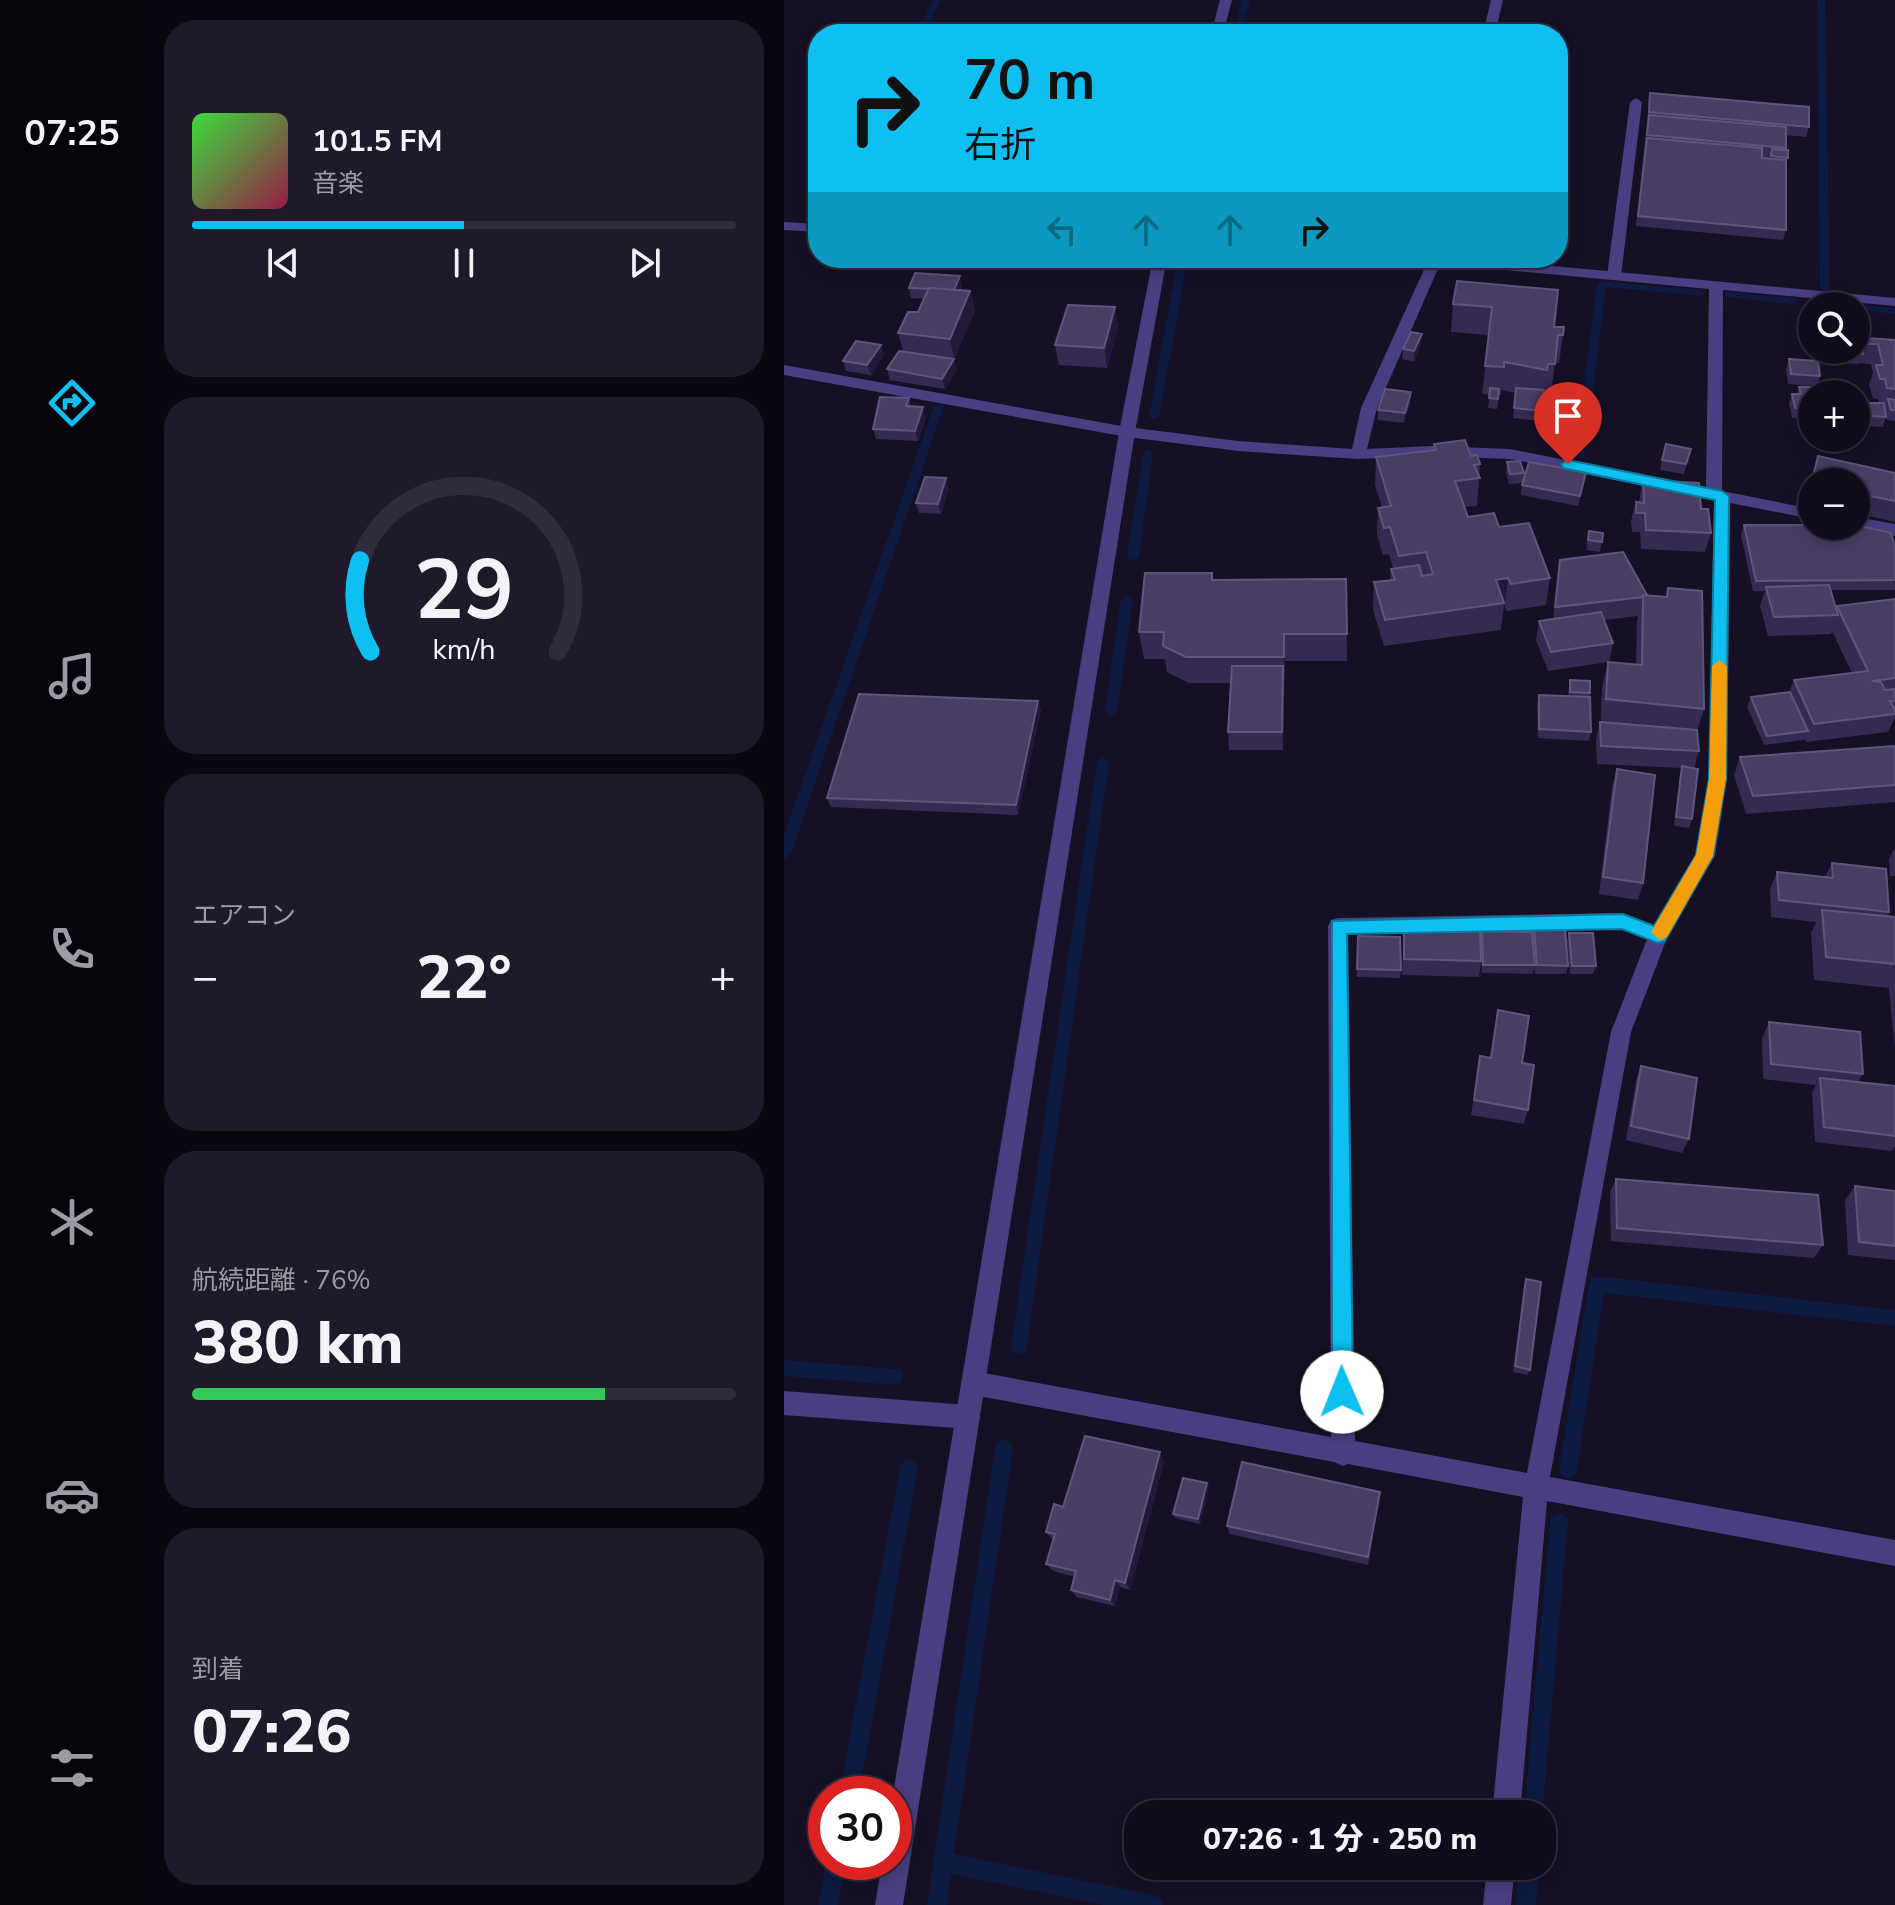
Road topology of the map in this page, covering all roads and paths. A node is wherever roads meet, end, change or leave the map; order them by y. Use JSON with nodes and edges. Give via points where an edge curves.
{"nodes":[{"id":1,"x":1226,"y":0,"type":"edge"},
{"id":2,"x":1497,"y":0,"type":"edge"},
{"id":3,"x":1220,"y":24,"type":"edge"},
{"id":4,"x":1491,"y":24,"type":"edge"},
{"id":5,"x":1636,"y":102,"type":"dead end"},
{"id":6,"x":784,"y":226,"type":"edge"},
{"id":7,"x":808,"y":227,"type":"edge"},
{"id":8,"x":1158,"y":268,"type":"edge"},
{"id":9,"x":1432,"y":268,"type":"edge"},
{"id":10,"x":1535,"y":268,"type":"edge"},
{"id":11,"x":1614,"y":276,"type":"junction"},
{"id":12,"x":1716,"y":285,"type":"junction"},
{"id":13,"x":1895,"y":302,"type":"edge"},
{"id":14,"x":784,"y":370,"type":"edge"},
{"id":15,"x":1127,"y":432,"type":"junction"},
{"id":16,"x":1358,"y":454,"type":"junction"},
{"id":17,"x":1718,"y":495,"type":"junction"},
{"id":18,"x":1798,"y":511,"type":"edge"},
{"id":19,"x":1870,"y":525,"type":"edge"},
{"id":20,"x":1895,"y":530,"type":"edge"},
{"id":21,"x":1658,"y":935,"type":"junction"},
{"id":22,"x":973,"y":1383,"type":"junction"},
{"id":23,"x":784,"y":1403,"type":"edge"},
{"id":24,"x":968,"y":1417,"type":"junction"},
{"id":25,"x":1343,"y":1454,"type":"junction"},
{"id":26,"x":1536,"y":1488,"type":"junction"},
{"id":27,"x":1895,"y":1553,"type":"edge"},
{"id":28,"x":1507,"y":1800,"type":"edge"},
{"id":29,"x":1500,"y":1880,"type":"edge"},
{"id":30,"x":889,"y":1905,"type":"edge"},
{"id":31,"x":1497,"y":1905,"type":"edge"}],
"edges":[{"from":1,"to":3,"type":"street"},
{"from":2,"to":4,"type":"street"},
{"from":5,"to":11,"type":"street"},
{"from":6,"to":7,"type":"street"},
{"from":8,"to":15,"type":"street"},
{"from":9,"to":16,"type":"street","via":[[1369,408]]},
{"from":10,"to":11,"type":"street"},
{"from":11,"to":12,"type":"street"},
{"from":12,"to":13,"type":"street"},
{"from":12,"to":17,"type":"street"},
{"from":14,"to":15,"type":"street"},
{"from":15,"to":16,"type":"street"},
{"from":15,"to":22,"type":"street"},
{"from":16,"to":17,"type":"street","via":[[1510,454]]},
{"from":17,"to":18,"type":"street"},
{"from":17,"to":21,"type":"street","via":[[1718,779],[1705,856]]},
{"from":19,"to":20,"type":"street"},
{"from":21,"to":25,"type":"street","via":[[1623,921],[1338,926]]},
{"from":21,"to":26,"type":"street","via":[[1621,1032]]},
{"from":22,"to":24,"type":"street"},
{"from":22,"to":25,"type":"street"},
{"from":23,"to":24,"type":"street"},
{"from":24,"to":30,"type":"street"},
{"from":25,"to":26,"type":"street"},
{"from":26,"to":27,"type":"street"},
{"from":26,"to":28,"type":"street"},
{"from":29,"to":31,"type":"street"}]}
